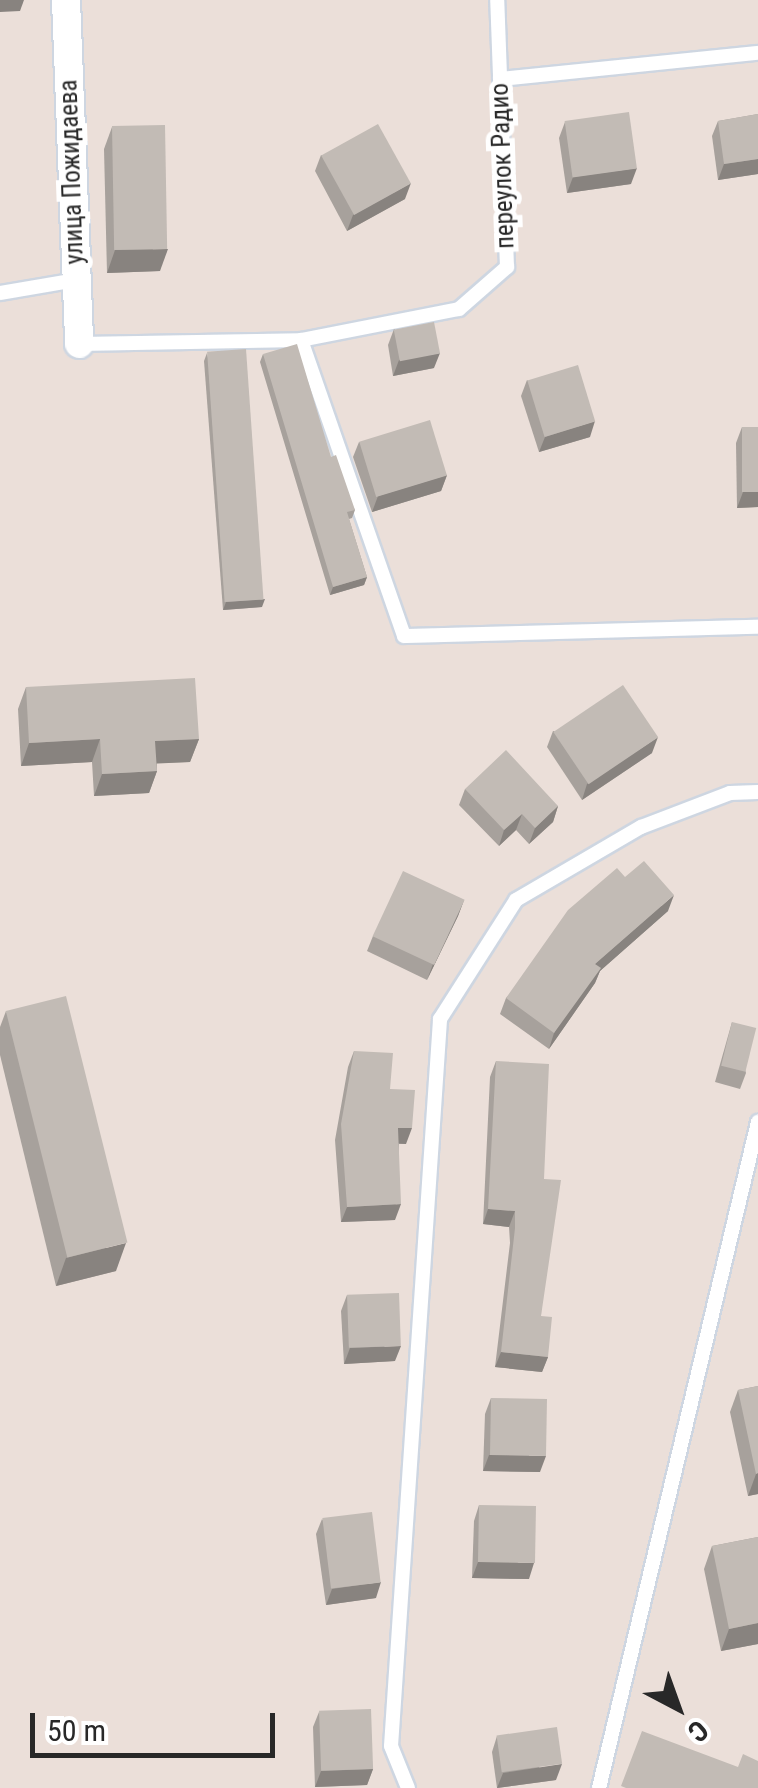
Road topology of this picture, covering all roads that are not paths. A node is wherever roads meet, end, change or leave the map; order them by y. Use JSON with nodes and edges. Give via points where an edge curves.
{"nodes":[{"id":1,"x":66,"y":0,"type":"edge"},
{"id":2,"x":497,"y":0,"type":"edge"},
{"id":3,"x":758,"y":53,"type":"edge"},
{"id":4,"x":500,"y":79,"type":"junction"},
{"id":5,"x":76,"y":280,"type":"junction"},
{"id":6,"x":0,"y":293,"type":"edge"},
{"id":7,"x":301,"y":340,"type":"junction"},
{"id":8,"x":79,"y":344,"type":"joint"},
{"id":9,"x":758,"y":626,"type":"edge"},
{"id":10,"x":758,"y":792,"type":"edge"},
{"id":11,"x":758,"y":1122,"type":"edge"},
{"id":12,"x":408,"y":1788,"type":"edge"},
{"id":13,"x":599,"y":1788,"type":"edge"}],
"edges":[{"from":1,"to":5,"type":"street","name":"улица Пожидаева"},
{"from":2,"to":4,"type":"lane","name":"переулок Радио"},
{"from":3,"to":4,"type":"lane"},
{"from":4,"to":7,"type":"lane","name":"переулок Радио","via":[[507,267],[458,310]]},
{"from":5,"to":6,"type":"lane"},
{"from":5,"to":8,"type":"street","name":"улица Пожидаева"},
{"from":7,"to":8,"type":"lane"},
{"from":7,"to":9,"type":"lane","via":[[404,636]]},
{"from":10,"to":12,"type":"lane","via":[[730,793],[640,827],[516,900],[440,1019],[391,1746]]},
{"from":11,"to":13,"type":"lane"}]}
